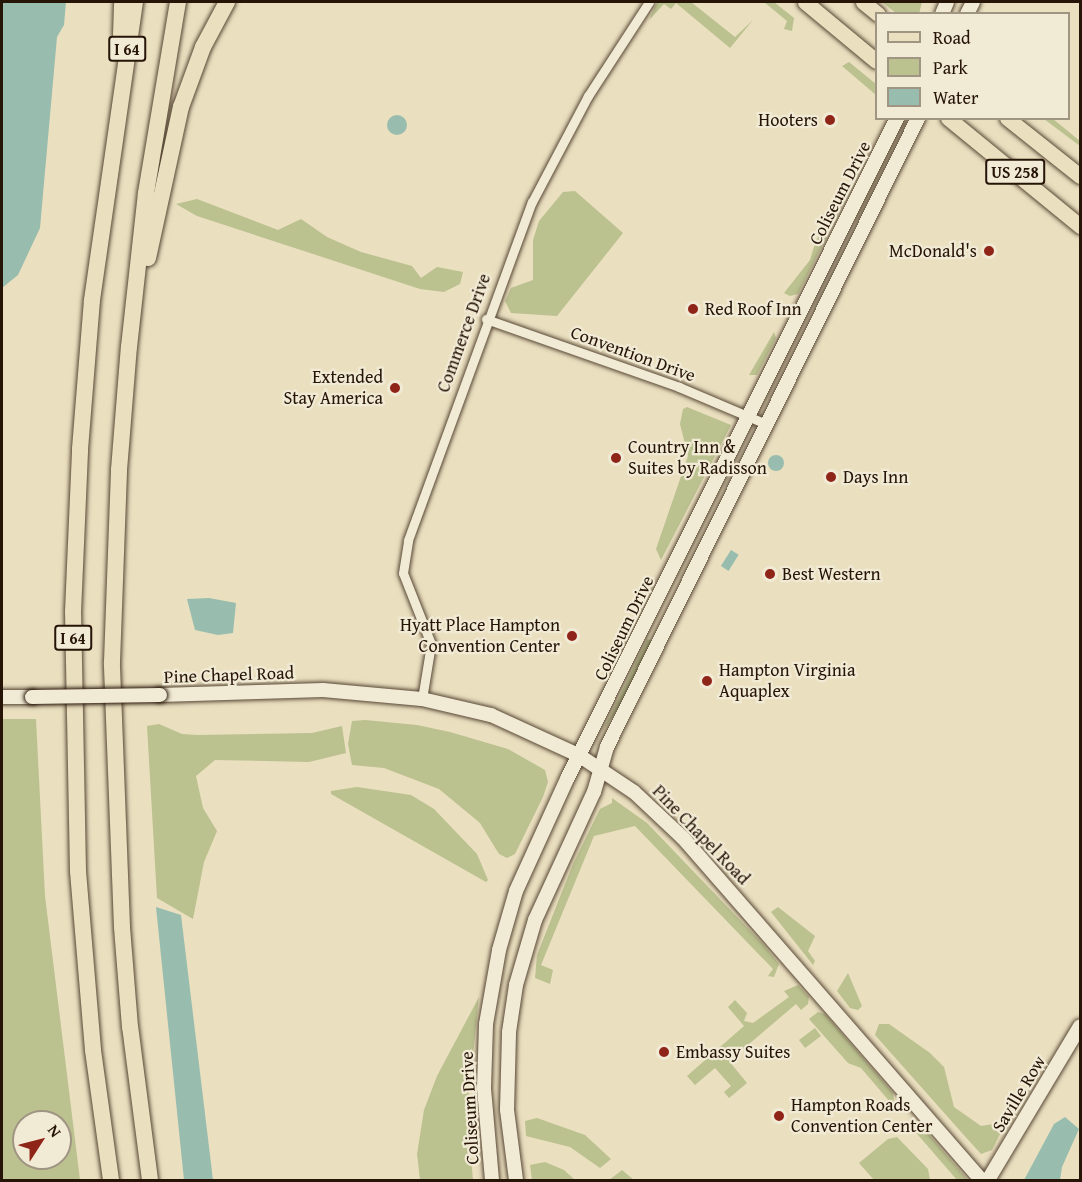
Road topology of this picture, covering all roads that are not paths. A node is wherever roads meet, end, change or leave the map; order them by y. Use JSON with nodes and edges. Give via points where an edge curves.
{"nodes":[{"id":1,"x":122,"y":2,"type":"edge"},
{"id":2,"x":135,"y":2,"type":"edge"},
{"id":3,"x":178,"y":2,"type":"edge"},
{"id":4,"x":227,"y":2,"type":"edge"},
{"id":5,"x":649,"y":2,"type":"edge"},
{"id":6,"x":805,"y":2,"type":"edge"},
{"id":7,"x":863,"y":2,"type":"edge"},
{"id":8,"x":876,"y":12,"type":"edge"},
{"id":9,"x":875,"y":60,"type":"edge"},
{"id":10,"x":119,"y":96,"type":"junction"},
{"id":11,"x":896,"y":120,"type":"edge"},
{"id":12,"x":917,"y":120,"type":"edge"},
{"id":13,"x":950,"y":120,"type":"edge"},
{"id":14,"x":1010,"y":120,"type":"edge"},
{"id":15,"x":1079,"y":171,"type":"edge"},
{"id":16,"x":1080,"y":226,"type":"edge"},
{"id":17,"x":486,"y":319,"type":"junction"},
{"id":18,"x":129,"y":347,"type":"junction"},
{"id":19,"x":749,"y":416,"type":"junction"},
{"id":20,"x":766,"y":424,"type":"junction"},
{"id":21,"x":2,"y":697,"type":"edge"},
{"id":22,"x":422,"y":699,"type":"junction"},
{"id":23,"x":580,"y":756,"type":"junction"},
{"id":24,"x":600,"y":769,"type":"junction"},
{"id":25,"x":1080,"y":1026,"type":"edge"},
{"id":26,"x":111,"y":1180,"type":"edge"},
{"id":27,"x":152,"y":1180,"type":"edge"},
{"id":28,"x":492,"y":1180,"type":"edge"},
{"id":29,"x":516,"y":1180,"type":"edge"},
{"id":30,"x":981,"y":1180,"type":"edge"},
{"id":31,"x":988,"y":1180,"type":"edge"}],
"edges":[{"from":1,"to":10,"type":"highway"},
{"from":2,"to":10,"type":"highway","number":"I 64"},
{"from":3,"to":18,"type":"highway","number":"I 64","via":[[146,193]]},
{"from":4,"to":18,"type":"highway","via":[[203,47],[173,133]]},
{"from":5,"to":17,"type":"street","name":"Commerce Drive","via":[[556,153],[523,222]]},
{"from":6,"to":9,"type":"main road"},
{"from":7,"to":8,"type":"main road"},
{"from":10,"to":26,"type":"highway","number":"I 64","via":[[84,390],[73,624],[78,871],[91,1027]]},
{"from":11,"to":19,"type":"street","name":"Coliseum Drive"},
{"from":12,"to":20,"type":"street","name":"Coliseum Drive"},
{"from":13,"to":16,"type":"main road","number":"US 258"},
{"from":14,"to":15,"type":"main road","number":"US 258"},
{"from":17,"to":19,"type":"street","name":"Convention Drive"},
{"from":17,"to":22,"type":"street","name":"Commerce Drive","via":[[404,555],[405,581],[431,644]]},
{"from":18,"to":27,"type":"highway","number":"I 64","via":[[119,470],[112,673],[122,927],[143,1132]]},
{"from":19,"to":20,"type":"street","name":"Convention Drive"},
{"from":19,"to":23,"type":"street","name":"Coliseum Drive"},
{"from":20,"to":24,"type":"street","name":"Coliseum Drive","via":[[607,747]]},
{"from":21,"to":22,"type":"street","name":"Pine Chapel Road","bridge":true,"via":[[323,690]]},
{"from":22,"to":23,"type":"street","name":"Pine Chapel Road","via":[[501,719]]},
{"from":23,"to":24,"type":"street","name":"Pine Chapel Road"},
{"from":23,"to":28,"type":"street","name":"Coliseum Drive","via":[[530,855],[497,959],[484,1053]]},
{"from":24,"to":29,"type":"street","name":"Coliseum Drive","via":[[535,920],[513,1000],[507,1096]]},
{"from":24,"to":30,"type":"street","name":"Pine Chapel Road","via":[[646,802],[697,853]]},
{"from":25,"to":31,"type":"street","name":"Saville Row"}]}
